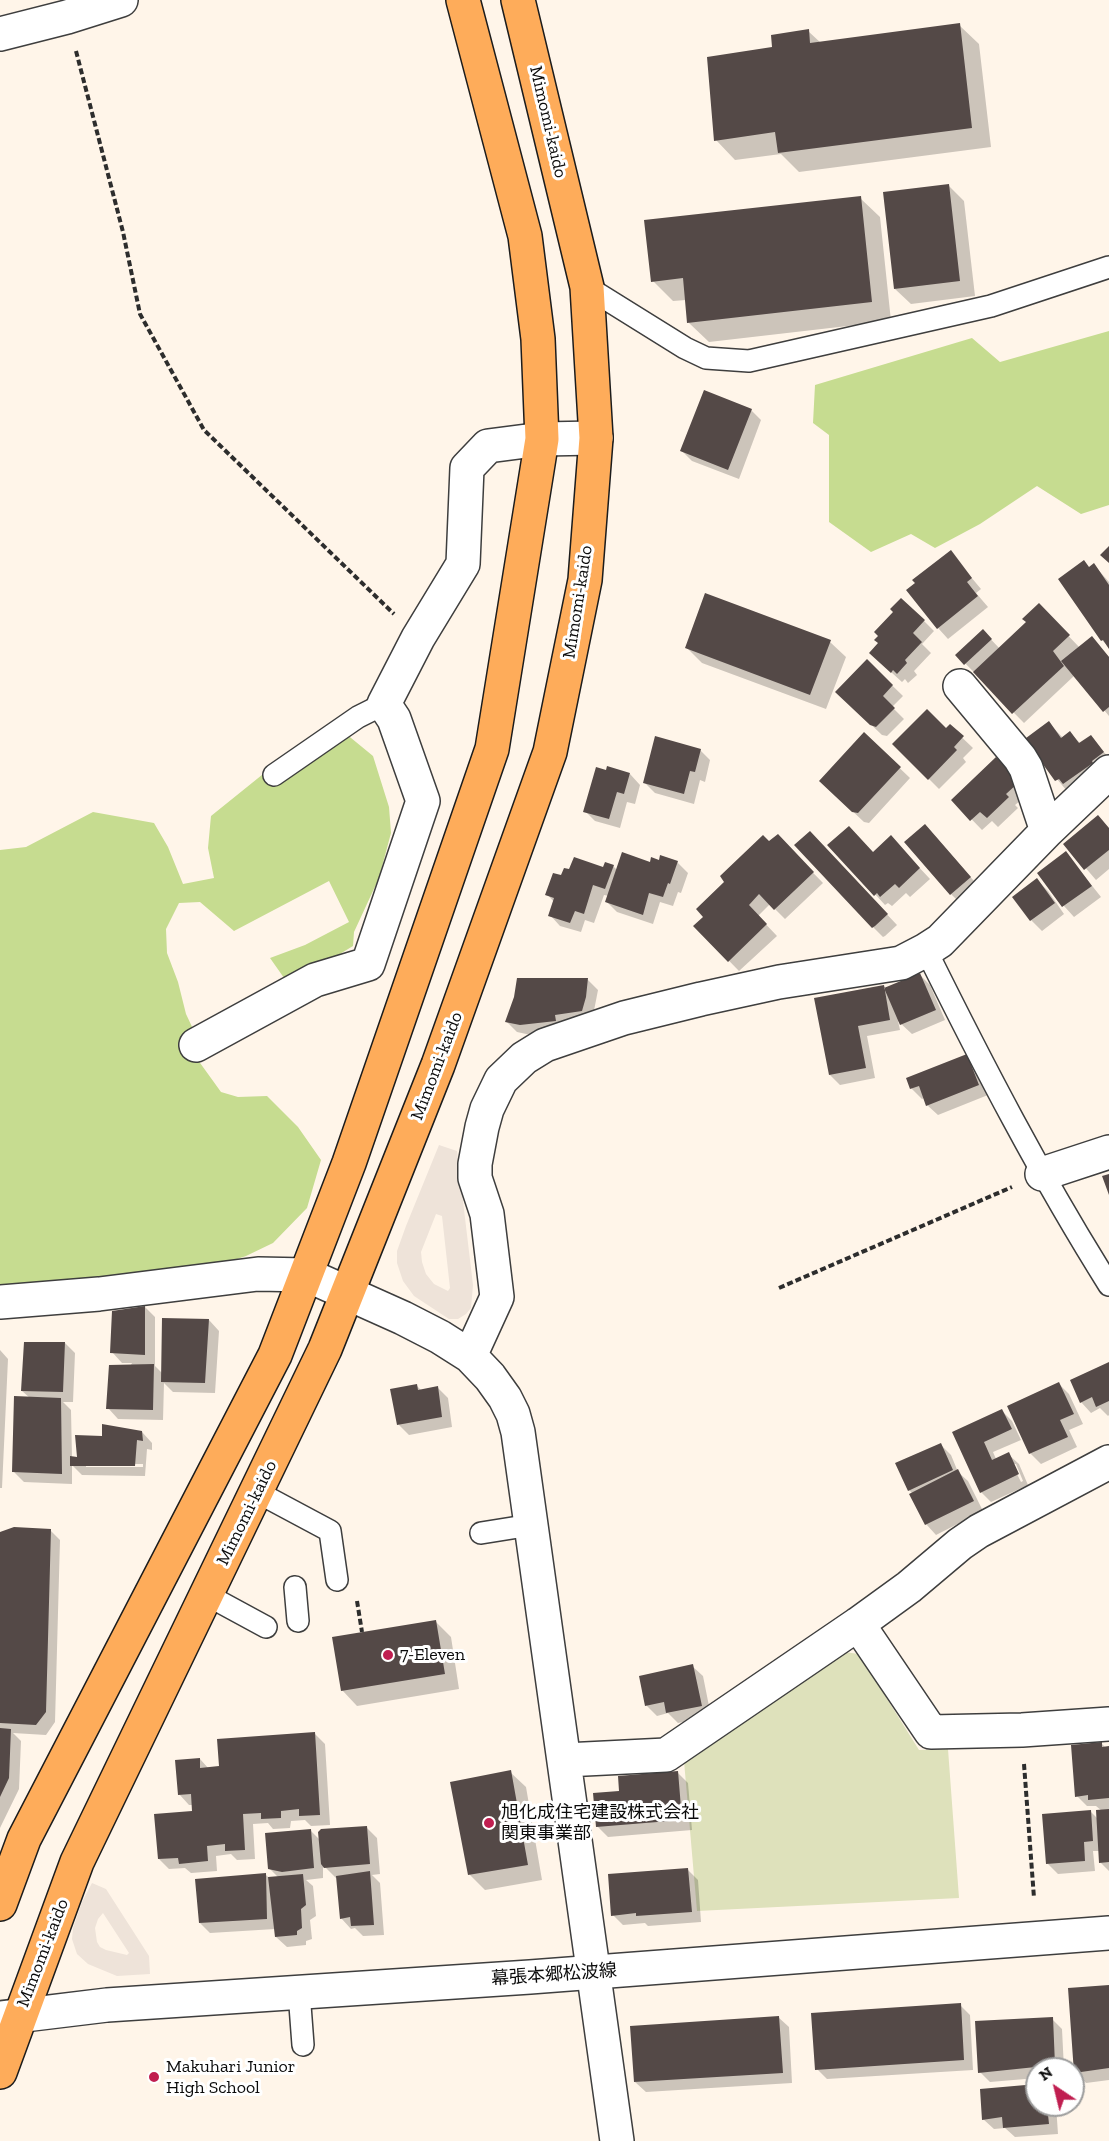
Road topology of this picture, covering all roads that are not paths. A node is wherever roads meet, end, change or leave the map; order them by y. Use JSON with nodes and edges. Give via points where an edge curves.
{"nodes":[{"id":1,"x":121,"y":0,"type":"edge"},
{"id":2,"x":463,"y":0,"type":"edge"},
{"id":3,"x":518,"y":0,"type":"edge"},
{"id":4,"x":0,"y":34,"type":"edge"},
{"id":5,"x":1109,"y":267,"type":"edge"},
{"id":6,"x":587,"y":287,"type":"junction"},
{"id":7,"x":596,"y":438,"type":"junction"},
{"id":8,"x":542,"y":439,"type":"junction"},
{"id":9,"x":960,"y":686,"type":"dead end"},
{"id":10,"x":384,"y":704,"type":"junction"},
{"id":11,"x":1109,"y":772,"type":"edge"},
{"id":12,"x":274,"y":775,"type":"dead end"},
{"id":13,"x":1047,"y":831,"type":"junction"},
{"id":14,"x":926,"y":951,"type":"junction"},
{"id":15,"x":196,"y":1045,"type":"dead end"},
{"id":16,"x":1109,"y":1152,"type":"edge"},
{"id":17,"x":1042,"y":1174,"type":"junction"},
{"id":18,"x":307,"y":1275,"type":"junction"},
{"id":19,"x":1109,"y":1285,"type":"edge"},
{"id":20,"x":348,"y":1294,"type":"junction"},
{"id":21,"x":0,"y":1302,"type":"edge"},
{"id":22,"x":470,"y":1356,"type":"junction"},
{"id":23,"x":1109,"y":1462,"type":"edge"},
{"id":24,"x":257,"y":1492,"type":"junction"},
{"id":25,"x":531,"y":1525,"type":"junction"},
{"id":26,"x":481,"y":1533,"type":"dead end"},
{"id":27,"x":337,"y":1580,"type":"dead end"},
{"id":28,"x":295,"y":1587,"type":"dead end"},
{"id":29,"x":207,"y":1595,"type":"junction"},
{"id":30,"x":298,"y":1621,"type":"dead end"},
{"id":31,"x":858,"y":1624,"type":"junction"},
{"id":32,"x":266,"y":1627,"type":"dead end"},
{"id":33,"x":1109,"y":1724,"type":"edge"},
{"id":34,"x":565,"y":1760,"type":"junction"},
{"id":35,"x":0,"y":1904,"type":"edge"},
{"id":36,"x":1109,"y":1933,"type":"edge"},
{"id":37,"x":593,"y":1973,"type":"junction"},
{"id":38,"x":299,"y":1992,"type":"junction"},
{"id":39,"x":10,"y":2017,"type":"edge"},
{"id":40,"x":303,"y":2044,"type":"dead end"},
{"id":41,"x":0,"y":2072,"type":"edge"},
{"id":42,"x":617,"y":2141,"type":"edge"}],
"edges":[{"from":1,"to":4,"type":"street"},
{"from":2,"to":8,"type":"main road","via":[[525,236],[538,339]]},
{"from":3,"to":6,"type":"main road","name":"Mimomi-kaido"},
{"from":5,"to":6,"type":"lane","via":[[991,306],[749,361],[706,358]]},
{"from":6,"to":7,"type":"main road","name":"Mimomi-kaido"},
{"from":7,"to":8,"type":"street"},
{"from":7,"to":20,"type":"main road","name":"Mimomi-kaido","via":[[585,580],[550,752],[438,1065]]},
{"from":8,"to":10,"type":"street","via":[[488,446],[467,468],[463,564]]},
{"from":8,"to":18,"type":"main road","via":[[492,749]]},
{"from":9,"to":13,"type":"street","via":[[1026,768]]},
{"from":10,"to":12,"type":"lane","via":[[358,717]]},
{"from":10,"to":15,"type":"street","via":[[394,718],[423,801],[368,964],[315,980]]},
{"from":11,"to":13,"type":"street"},
{"from":13,"to":14,"type":"street"},
{"from":14,"to":17,"type":"lane"},
{"from":14,"to":22,"type":"street","via":[[901,963],[780,982],[624,1018],[545,1045],[512,1068],[501,1080],[487,1109],[475,1164],[478,1192],[487,1214],[497,1297]]},
{"from":16,"to":17,"type":"street"},
{"from":17,"to":19,"type":"lane"},
{"from":18,"to":20,"type":"street"},
{"from":18,"to":21,"type":"street","via":[[258,1274]]},
{"from":18,"to":35,"type":"main road","via":[[275,1355],[24,1839]]},
{"from":20,"to":22,"type":"street","via":[[421,1327]]},
{"from":20,"to":24,"type":"main road","name":"Mimomi-kaido","via":[[314,1376]]},
{"from":22,"to":25,"type":"street","via":[[490,1377],[513,1414]]},
{"from":23,"to":31,"type":"street","via":[[979,1531]]},
{"from":24,"to":27,"type":"lane","via":[[330,1531]]},
{"from":24,"to":29,"type":"main road","name":"Mimomi-kaido"},
{"from":25,"to":26,"type":"lane"},
{"from":25,"to":34,"type":"street"},
{"from":28,"to":30,"type":"lane"},
{"from":29,"to":32,"type":"lane"},
{"from":29,"to":39,"type":"main road","name":"Mimomi-kaido","via":[[77,1862]]},
{"from":31,"to":33,"type":"street","via":[[931,1732]]},
{"from":31,"to":34,"type":"street","via":[[666,1755]]},
{"from":34,"to":37,"type":"street"},
{"from":36,"to":37,"type":"street","name":"幕張本郷松波線"},
{"from":37,"to":38,"type":"street","name":"幕張本郷松波線"},
{"from":37,"to":42,"type":"street"},
{"from":38,"to":39,"type":"street","name":"幕張本郷松波線","via":[[107,2005]]},
{"from":38,"to":40,"type":"lane"},
{"from":39,"to":41,"type":"main road","name":"Mimomi-kaido"}]}
